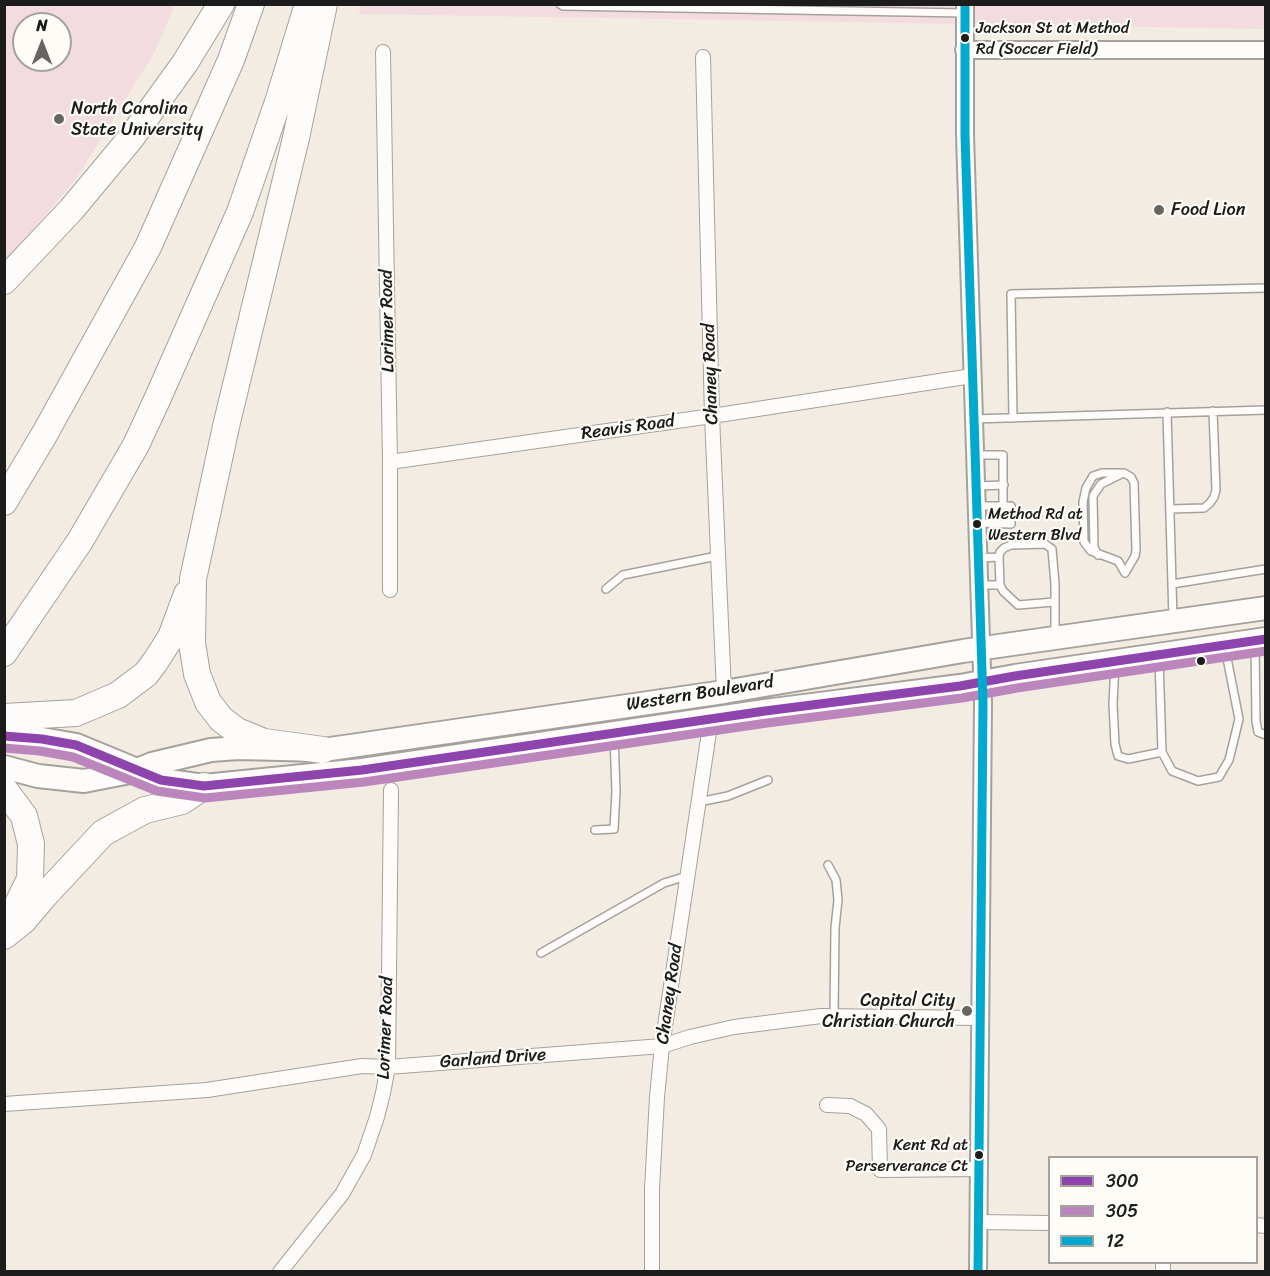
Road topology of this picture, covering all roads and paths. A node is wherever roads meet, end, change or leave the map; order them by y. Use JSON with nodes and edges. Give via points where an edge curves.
{"nodes":[{"id":1,"x":220,"y":4,"type":"edge"},
{"id":2,"x":251,"y":4,"type":"edge"},
{"id":3,"x":308,"y":4,"type":"edge"},
{"id":4,"x":324,"y":4,"type":"edge"},
{"id":5,"x":560,"y":4,"type":"edge"},
{"id":6,"x":770,"y":7,"type":"edge"},
{"id":7,"x":908,"y":8,"type":"edge"},
{"id":8,"x":965,"y":9,"type":"edge"},
{"id":9,"x":964,"y":50,"type":"junction"},
{"id":10,"x":1266,"y":50,"type":"edge"},
{"id":11,"x":383,"y":52,"type":"dead end"},
{"id":12,"x":703,"y":57,"type":"dead end"},
{"id":13,"x":4,"y":281,"type":"edge"},
{"id":14,"x":1266,"y":288,"type":"edge"},
{"id":15,"x":972,"y":376,"type":"junction"},
{"id":16,"x":1266,"y":410,"type":"edge"},
{"id":17,"x":1213,"y":411,"type":"junction"},
{"id":18,"x":1167,"y":412,"type":"junction"},
{"id":19,"x":712,"y":416,"type":"junction"},
{"id":20,"x":1013,"y":418,"type":"junction"},
{"id":21,"x":973,"y":419,"type":"junction"},
{"id":22,"x":974,"y":455,"type":"junction"},
{"id":23,"x":390,"y":462,"type":"junction"},
{"id":24,"x":1124,"y":473,"type":"junction"},
{"id":25,"x":1004,"y":485,"type":"junction"},
{"id":26,"x":975,"y":486,"type":"junction"},
{"id":27,"x":4,"y":502,"type":"edge"},
{"id":28,"x":1004,"y":505,"type":"junction"},
{"id":29,"x":976,"y":506,"type":"junction"},
{"id":30,"x":1170,"y":509,"type":"junction"},
{"id":31,"x":977,"y":523,"type":"junction"},
{"id":32,"x":1098,"y":555,"type":"junction"},
{"id":33,"x":717,"y":556,"type":"junction"},
{"id":34,"x":999,"y":557,"type":"junction"},
{"id":35,"x":978,"y":558,"type":"junction"},
{"id":36,"x":1266,"y":569,"type":"edge"},
{"id":37,"x":193,"y":579,"type":"junction"},
{"id":38,"x":1172,"y":584,"type":"junction"},
{"id":39,"x":978,"y":585,"type":"junction"},
{"id":40,"x":1000,"y":585,"type":"junction"},
{"id":41,"x":606,"y":589,"type":"dead end"},
{"id":42,"x":390,"y":590,"type":"dead end"},
{"id":43,"x":1054,"y":602,"type":"junction"},
{"id":44,"x":1266,"y":609,"type":"edge"},
{"id":45,"x":1173,"y":622,"type":"junction"},
{"id":46,"x":1055,"y":639,"type":"junction"},
{"id":47,"x":1261,"y":640,"type":"edge"},
{"id":48,"x":1225,"y":646,"type":"junction"},
{"id":49,"x":4,"y":653,"type":"edge"},
{"id":50,"x":1159,"y":655,"type":"junction"},
{"id":51,"x":1115,"y":662,"type":"junction"},
{"id":52,"x":981,"y":665,"type":"junction"},
{"id":53,"x":724,"y":692,"type":"junction"},
{"id":54,"x":4,"y":717,"type":"edge"},
{"id":55,"x":711,"y":719,"type":"junction"},
{"id":56,"x":614,"y":733,"type":"junction"},
{"id":57,"x":4,"y":735,"type":"edge"},
{"id":58,"x":1266,"y":735,"type":"edge"},
{"id":59,"x":323,"y":750,"type":"junction"},
{"id":60,"x":1162,"y":752,"type":"junction"},
{"id":61,"x":4,"y":767,"type":"edge"},
{"id":62,"x":135,"y":771,"type":"junction"},
{"id":63,"x":768,"y":780,"type":"dead end"},
{"id":64,"x":204,"y":786,"type":"junction"},
{"id":65,"x":4,"y":789,"type":"edge"},
{"id":66,"x":391,"y":790,"type":"dead end"},
{"id":67,"x":699,"y":802,"type":"junction"},
{"id":68,"x":595,"y":830,"type":"dead end"},
{"id":69,"x":828,"y":865,"type":"dead end"},
{"id":70,"x":687,"y":876,"type":"junction"},
{"id":71,"x":4,"y":930,"type":"edge"},
{"id":72,"x":4,"y":936,"type":"edge"},
{"id":73,"x":541,"y":953,"type":"dead end"},
{"id":74,"x":834,"y":1016,"type":"junction"},
{"id":75,"x":980,"y":1018,"type":"junction"},
{"id":76,"x":662,"y":1046,"type":"junction"},
{"id":77,"x":387,"y":1067,"type":"junction"},
{"id":78,"x":4,"y":1104,"type":"edge"},
{"id":79,"x":827,"y":1105,"type":"dead end"},
{"id":80,"x":979,"y":1169,"type":"junction"},
{"id":81,"x":978,"y":1222,"type":"junction"},
{"id":82,"x":1048,"y":1223,"type":"edge"},
{"id":83,"x":279,"y":1272,"type":"edge"},
{"id":84,"x":652,"y":1272,"type":"edge"},
{"id":85,"x":978,"y":1272,"type":"edge"}],
"edges":[{"from":1,"to":13,"type":"highway","via":[[185,63],[130,138],[71,210]]},
{"from":2,"to":27,"type":"highway","via":[[231,60],[148,248]]},
{"from":3,"to":49,"type":"highway","via":[[240,212],[136,445],[80,541]]},
{"from":4,"to":37,"type":"highway"},
{"from":5,"to":6,"type":"lane"},
{"from":6,"to":7,"type":"lane"},
{"from":7,"to":8,"type":"lane"},
{"from":8,"to":9,"type":"street"},
{"from":9,"to":10,"type":"street"},
{"from":9,"to":15,"type":"street"},
{"from":11,"to":23,"type":"street","name":"Lorimer Road"},
{"from":12,"to":19,"type":"street","name":"Chaney Road"},
{"from":14,"to":20,"type":"lane","via":[[1011,294]]},
{"from":15,"to":19,"type":"street","name":"Reavis Road"},
{"from":15,"to":21,"type":"street"},
{"from":16,"to":17,"type":"lane"},
{"from":17,"to":18,"type":"lane"},
{"from":17,"to":30,"type":"lane","via":[[1214,497],[1204,508]]},
{"from":18,"to":20,"type":"lane"},
{"from":18,"to":30,"type":"lane"},
{"from":19,"to":23,"type":"street","name":"Reavis Road"},
{"from":19,"to":33,"type":"street","name":"Chaney Road"},
{"from":20,"to":21,"type":"lane"},
{"from":21,"to":22,"type":"street"},
{"from":22,"to":25,"type":"lane","via":[[1003,454]]},
{"from":22,"to":26,"type":"street"},
{"from":23,"to":42,"type":"street","name":"Lorimer Road"},
{"from":24,"to":32,"type":"lane","via":[[1101,484],[1093,496],[1094,547]]},
{"from":24,"to":32,"type":"lane","via":[[1093,476],[1086,488],[1084,542],[1086,548]]},
{"from":24,"to":32,"type":"lane","via":[[1131,477],[1135,488],[1135,556],[1125,573],[1118,561]]},
{"from":25,"to":26,"type":"lane"},
{"from":25,"to":28,"type":"lane"},
{"from":26,"to":29,"type":"street"},
{"from":28,"to":29,"type":"lane"},
{"from":28,"to":31,"type":"lane","via":[[1011,506],[1011,524]]},
{"from":29,"to":31,"type":"street"},
{"from":30,"to":38,"type":"lane"},
{"from":31,"to":35,"type":"street"},
{"from":33,"to":41,"type":"lane","via":[[623,575]]},
{"from":33,"to":53,"type":"street","name":"Chaney Road"},
{"from":34,"to":35,"type":"lane"},
{"from":34,"to":40,"type":"lane"},
{"from":34,"to":43,"type":"lane","via":[[1011,545],[1049,546],[1053,554]]},
{"from":35,"to":39,"type":"street"},
{"from":36,"to":38,"type":"lane"},
{"from":37,"to":54,"type":"highway","via":[[167,643],[146,674],[132,686],[76,713]]},
{"from":37,"to":59,"type":"highway","via":[[192,643],[197,674],[208,702],[237,731],[264,742]]},
{"from":38,"to":45,"type":"lane"},
{"from":39,"to":40,"type":"lane"},
{"from":39,"to":52,"type":"street"},
{"from":40,"to":43,"type":"lane","via":[[1018,605]]},
{"from":43,"to":46,"type":"lane"},
{"from":44,"to":45,"type":"main road","name":"Western Boulevard"},
{"from":45,"to":46,"type":"main road","name":"Western Boulevard"},
{"from":46,"to":52,"type":"main road","name":"Western Boulevard"},
{"from":47,"to":48,"type":"main road","name":"Western Boulevard"},
{"from":47,"to":58,"type":"lane","via":[[1257,721],[1258,732]]},
{"from":48,"to":50,"type":"main road","name":"Western Boulevard"},
{"from":48,"to":60,"type":"lane","via":[[1239,719],[1229,760],[1219,777],[1198,780],[1172,771]]},
{"from":50,"to":51,"type":"main road","name":"Western Boulevard"},
{"from":50,"to":60,"type":"lane"},
{"from":51,"to":52,"type":"main road","name":"Western Boulevard"},
{"from":51,"to":60,"type":"lane","via":[[1113,704],[1118,756],[1128,759]]},
{"from":52,"to":53,"type":"main road","name":"Western Boulevard"},
{"from":52,"to":55,"type":"main road","name":"Western Boulevard"},
{"from":52,"to":75,"type":"street"},
{"from":53,"to":59,"type":"main road","name":"Western Boulevard"},
{"from":55,"to":56,"type":"main road","name":"Western Boulevard"},
{"from":55,"to":67,"type":"street","name":"Chaney Road"},
{"from":56,"to":64,"type":"main road","name":"Western Boulevard","via":[[362,770]]},
{"from":56,"to":68,"type":"lane","via":[[614,829]]},
{"from":57,"to":62,"type":"main road","name":"Western Boulevard","via":[[76,746]]},
{"from":59,"to":62,"type":"main road","name":"Western Boulevard","via":[[211,750]]},
{"from":61,"to":62,"type":"main road","name":"Western Boulevard","via":[[38,776],[84,781]]},
{"from":62,"to":64,"type":"main road","name":"Western Boulevard","via":[[161,780]]},
{"from":63,"to":67,"type":"lane","via":[[728,796]]},
{"from":64,"to":72,"type":"highway","via":[[182,801],[145,810],[103,833],[24,920]]},
{"from":65,"to":71,"type":"highway","via":[[24,816],[31,844],[30,879]]},
{"from":66,"to":77,"type":"street","name":"Lorimer Road"},
{"from":67,"to":70,"type":"street","name":"Chaney Road"},
{"from":69,"to":74,"type":"lane","via":[[836,880],[838,900]]},
{"from":70,"to":73,"type":"lane","via":[[639,896]]},
{"from":70,"to":76,"type":"street","name":"Chaney Road"},
{"from":74,"to":75,"type":"street","name":"Garland Drive"},
{"from":74,"to":76,"type":"street","name":"Garland Drive","via":[[734,1027]]},
{"from":75,"to":80,"type":"street"},
{"from":76,"to":77,"type":"street","name":"Garland Drive"},
{"from":76,"to":84,"type":"street","name":"Chaney Road","via":[[652,1189]]},
{"from":77,"to":78,"type":"street","name":"Garland Drive","via":[[362,1066],[207,1090]]},
{"from":77,"to":83,"type":"street","name":"Lorimer Road","via":[[377,1117],[358,1165],[342,1194]]},
{"from":79,"to":80,"type":"street","via":[[849,1106],[866,1114],[879,1129],[880,1170]]},
{"from":80,"to":81,"type":"street"},
{"from":81,"to":82,"type":"street"},
{"from":81,"to":85,"type":"street"}]}
